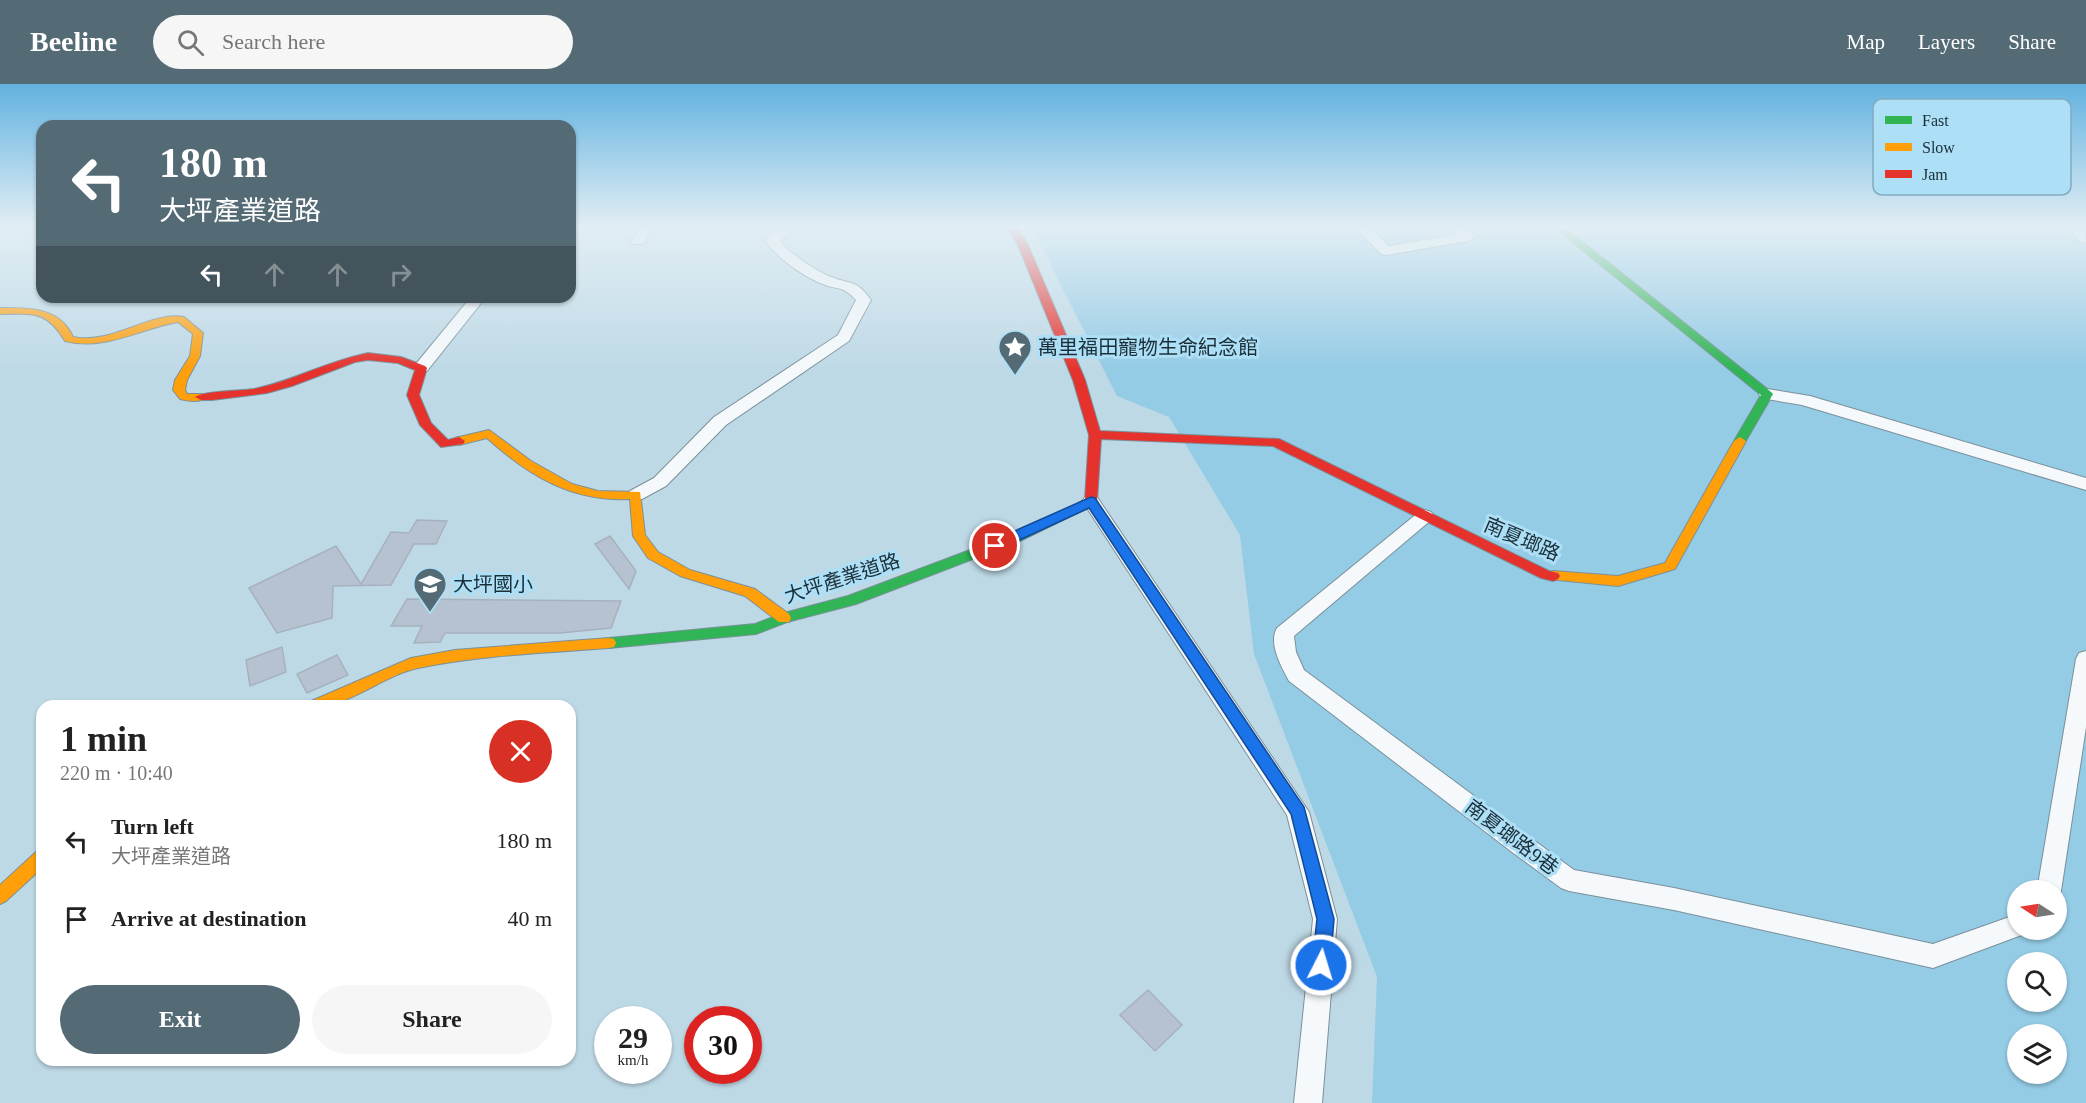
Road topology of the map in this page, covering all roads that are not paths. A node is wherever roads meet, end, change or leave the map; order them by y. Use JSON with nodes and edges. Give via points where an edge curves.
{"nodes":[{"id":1,"x":818,"y":276,"type":"edge"},
{"id":2,"x":1036,"y":276,"type":"edge"},
{"id":3,"x":1619,"y":276,"type":"edge"},
{"id":4,"x":474,"y":303,"type":"edge"},
{"id":5,"x":0,"y":311,"type":"edge"},
{"id":6,"x":421,"y":368,"type":"junction"},
{"id":7,"x":1767,"y":394,"type":"junction"},
{"id":8,"x":1095,"y":435,"type":"junction"},
{"id":9,"x":2086,"y":484,"type":"edge"},
{"id":10,"x":636,"y":495,"type":"junction"},
{"id":11,"x":1091,"y":501,"type":"junction"},
{"id":12,"x":1425,"y":516,"type":"junction"},
{"id":13,"x":784,"y":618,"type":"junction"},
{"id":14,"x":2086,"y":659,"type":"edge"},
{"id":15,"x":328,"y":700,"type":"edge"},
{"id":16,"x":36,"y":863,"type":"edge"},
{"id":17,"x":2051,"y":880,"type":"edge"},
{"id":18,"x":0,"y":896,"type":"edge"},
{"id":19,"x":2007,"y":929,"type":"edge"},
{"id":20,"x":1308,"y":1103,"type":"edge"}],
"edges":[{"from":1,"to":10,"type":"street","via":[[851,286],[864,300],[844,338],[720,421],[660,482]]},
{"from":2,"to":8,"type":"street","via":[[1079,380]]},
{"from":3,"to":7,"type":"street"},
{"from":4,"to":6,"type":"street"},
{"from":5,"to":6,"type":"street","via":[[50,314],[62,320],[69,339],[78,344],[159,321],[180,319],[198,333],[195,356],[181,380],[179,390],[184,397],[215,399],[245,394],[375,354],[407,360]]},
{"from":6,"to":10,"type":"street","via":[[413,395],[426,425],[445,444],[489,434],[507,451],[557,482],[600,496]]},
{"from":7,"to":9,"type":"street","via":[[1804,400]]},
{"from":7,"to":12,"type":"street","name":"南夏瑯路","via":[[1670,566],[1618,581],[1546,576]]},
{"from":8,"to":11,"type":"street"},
{"from":8,"to":12,"type":"street","name":"南夏瑯路","via":[[1275,442]]},
{"from":10,"to":13,"type":"street","via":[[639,536],[653,555],[685,573],[750,592]]},
{"from":11,"to":13,"type":"street","name":"大坪產業道路","via":[[1015,538],[851,600]]},
{"from":11,"to":20,"type":"street","via":[[1298,812],[1325,919]]},
{"from":12,"to":19,"type":"street","name":"南夏瑯路9巷","via":[[1284,633],[1286,652],[1296,675],[1569,880],[1933,956]]},
{"from":13,"to":15,"type":"street","name":"大坪產業道路","via":[[756,629],[455,655],[411,664]]},
{"from":14,"to":17,"type":"street"},
{"from":16,"to":18,"type":"street"}]}
